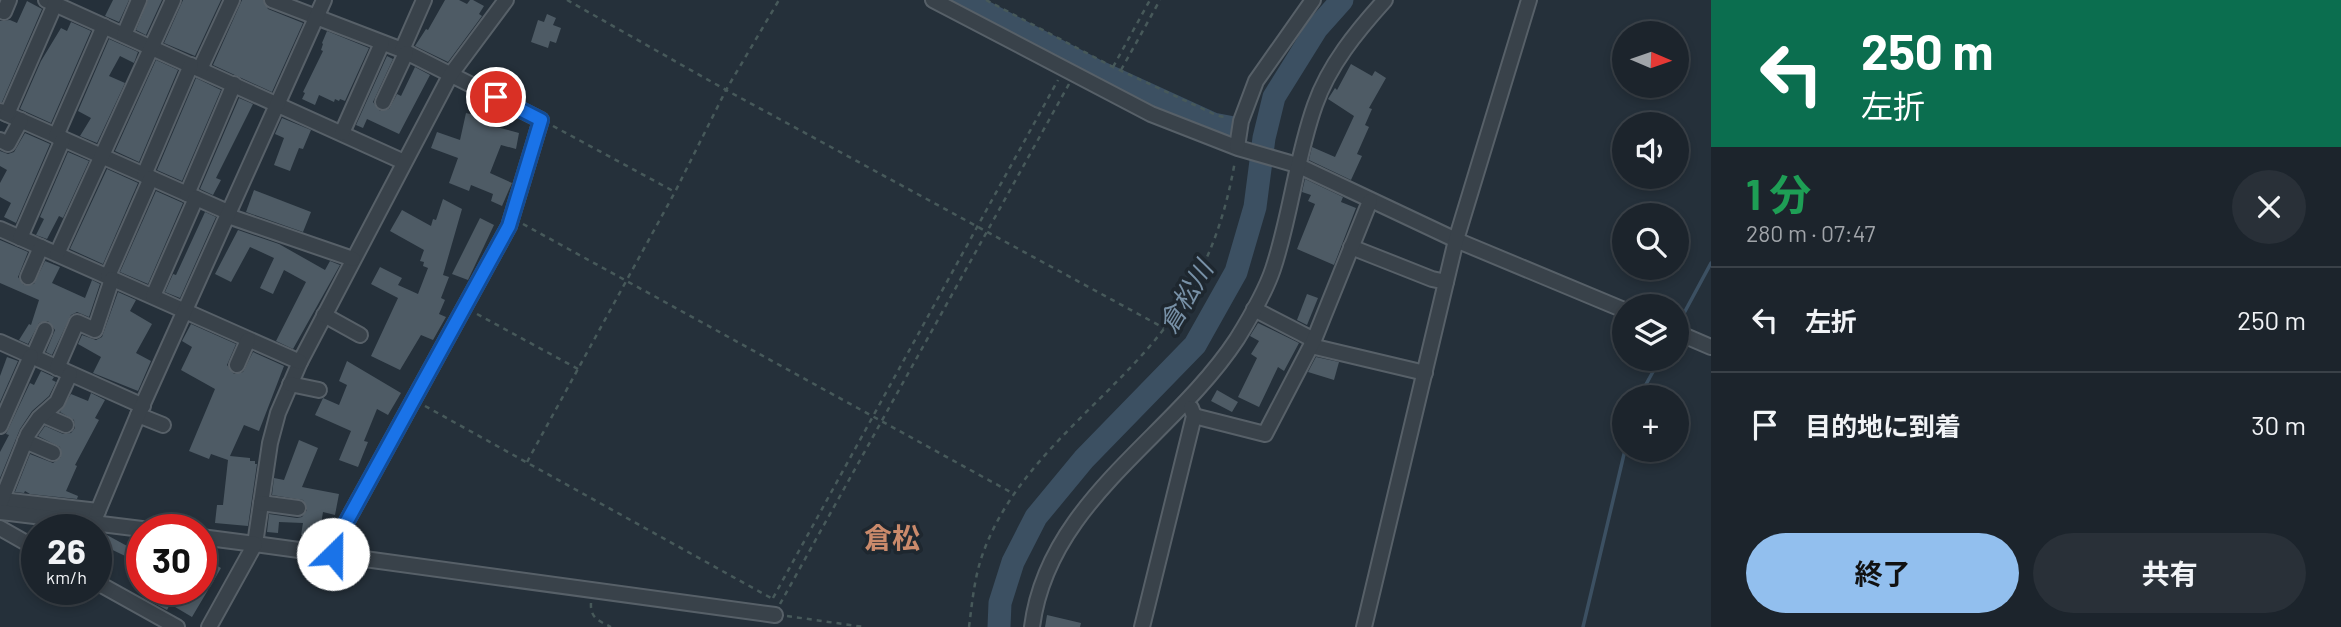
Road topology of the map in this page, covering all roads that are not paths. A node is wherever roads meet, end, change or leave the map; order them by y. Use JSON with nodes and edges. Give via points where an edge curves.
{"nodes":[{"id":1,"x":139,"y":0,"type":"edge"},
{"id":2,"x":173,"y":0,"type":"edge"},
{"id":3,"x":232,"y":0,"type":"edge"},
{"id":4,"x":272,"y":0,"type":"edge"},
{"id":5,"x":324,"y":0,"type":"edge"},
{"id":6,"x":424,"y":0,"type":"edge"},
{"id":7,"x":506,"y":0,"type":"edge"},
{"id":8,"x":933,"y":0,"type":"edge"},
{"id":9,"x":1313,"y":0,"type":"edge"},
{"id":10,"x":1385,"y":0,"type":"edge"},
{"id":11,"x":1529,"y":0,"type":"edge"},
{"id":12,"x":50,"y":2,"type":"edge"},
{"id":13,"x":316,"y":18,"type":"junction"},
{"id":14,"x":104,"y":26,"type":"junction"},
{"id":15,"x":124,"y":35,"type":"junction"},
{"id":16,"x":382,"y":43,"type":"junction"},
{"id":17,"x":150,"y":47,"type":"junction"},
{"id":18,"x":404,"y":51,"type":"junction"},
{"id":19,"x":196,"y":67,"type":"junction"},
{"id":20,"x":452,"y":74,"type":"junction"},
{"id":21,"x":234,"y":84,"type":"junction"},
{"id":22,"x":383,"y":102,"type":"dead end"},
{"id":23,"x":278,"y":104,"type":"junction"},
{"id":24,"x":3,"y":112,"type":"edge"},
{"id":25,"x":21,"y":120,"type":"junction"},
{"id":26,"x":342,"y":133,"type":"junction"},
{"id":27,"x":59,"y":137,"type":"junction"},
{"id":28,"x":0,"y":140,"type":"edge"},
{"id":29,"x":1238,"y":148,"type":"junction"},
{"id":30,"x":101,"y":155,"type":"junction"},
{"id":31,"x":404,"y":162,"type":"junction"},
{"id":32,"x":1297,"y":166,"type":"junction"},
{"id":33,"x":147,"y":176,"type":"junction"},
{"id":34,"x":192,"y":196,"type":"junction"},
{"id":35,"x":1370,"y":201,"type":"junction"},
{"id":36,"x":229,"y":214,"type":"junction"},
{"id":37,"x":0,"y":229,"type":"edge"},
{"id":38,"x":20,"y":237,"type":"junction"},
{"id":39,"x":1456,"y":240,"type":"junction"},
{"id":40,"x":41,"y":247,"type":"junction"},
{"id":41,"x":1352,"y":247,"type":"junction"},
{"id":42,"x":57,"y":254,"type":"junction"},
{"id":43,"x":353,"y":259,"type":"junction"},
{"id":44,"x":28,"y":277,"type":"dead end"},
{"id":45,"x":110,"y":277,"type":"junction"},
{"id":46,"x":1446,"y":282,"type":"junction"},
{"id":47,"x":153,"y":296,"type":"junction"},
{"id":48,"x":1612,"y":305,"type":"edge"},
{"id":49,"x":1254,"y":309,"type":"junction"},
{"id":50,"x":186,"y":311,"type":"junction"},
{"id":51,"x":324,"y":315,"type":"junction"},
{"id":52,"x":45,"y":330,"type":"dead end"},
{"id":53,"x":360,"y":335,"type":"dead end"},
{"id":54,"x":1689,"y":338,"type":"edge"},
{"id":55,"x":248,"y":340,"type":"junction"},
{"id":56,"x":0,"y":342,"type":"edge"},
{"id":57,"x":1313,"y":343,"type":"junction"},
{"id":58,"x":1711,"y":347,"type":"edge"},
{"id":59,"x":32,"y":357,"type":"junction"},
{"id":60,"x":300,"y":362,"type":"junction"},
{"id":61,"x":237,"y":365,"type":"dead end"},
{"id":62,"x":64,"y":371,"type":"junction"},
{"id":63,"x":1425,"y":373,"type":"junction"},
{"id":64,"x":290,"y":384,"type":"junction"},
{"id":65,"x":319,"y":390,"type":"dead end"},
{"id":66,"x":1188,"y":399,"type":"junction"},
{"id":67,"x":140,"y":411,"type":"junction"},
{"id":68,"x":43,"y":415,"type":"junction"},
{"id":69,"x":1194,"y":416,"type":"junction"},
{"id":70,"x":66,"y":425,"type":"dead end"},
{"id":71,"x":163,"y":425,"type":"dead end"},
{"id":72,"x":0,"y":426,"type":"edge"},
{"id":73,"x":25,"y":441,"type":"junction"},
{"id":74,"x":53,"y":453,"type":"dead end"},
{"id":75,"x":7,"y":463,"type":"edge"},
{"id":76,"x":261,"y":503,"type":"junction"},
{"id":77,"x":1,"y":505,"type":"edge"},
{"id":78,"x":298,"y":508,"type":"dead end"},
{"id":79,"x":72,"y":514,"type":"edge"},
{"id":80,"x":97,"y":514,"type":"edge"},
{"id":81,"x":0,"y":528,"type":"edge"},
{"id":82,"x":21,"y":540,"type":"edge"},
{"id":83,"x":217,"y":542,"type":"edge"},
{"id":84,"x":255,"y":544,"type":"junction"},
{"id":85,"x":333,"y":554,"type":"junction"},
{"id":86,"x":112,"y":591,"type":"edge"},
{"id":87,"x":778,"y":609,"type":"road end"},
{"id":88,"x":177,"y":627,"type":"edge"},
{"id":89,"x":209,"y":627,"type":"edge"},
{"id":90,"x":1032,"y":627,"type":"edge"},
{"id":91,"x":1142,"y":627,"type":"edge"},
{"id":92,"x":1364,"y":627,"type":"edge"}],
"edges":[{"from":1,"to":15,"type":"street"},
{"from":2,"to":17,"type":"street"},
{"from":3,"to":19,"type":"street"},
{"from":4,"to":13,"type":"street"},
{"from":5,"to":13,"type":"street"},
{"from":6,"to":18,"type":"street"},
{"from":7,"to":20,"type":"street"},
{"from":8,"to":29,"type":"street","via":[[1151,114]]},
{"from":9,"to":29,"type":"street","via":[[1256,81],[1241,121]]},
{"from":10,"to":32,"type":"street","via":[[1334,65],[1315,104]]},
{"from":11,"to":39,"type":"street"},
{"from":12,"to":14,"type":"street"},
{"from":12,"to":24,"type":"street"},
{"from":13,"to":16,"type":"street"},
{"from":13,"to":23,"type":"street"},
{"from":14,"to":15,"type":"street"},
{"from":14,"to":27,"type":"street"},
{"from":15,"to":17,"type":"street"},
{"from":16,"to":18,"type":"street"},
{"from":16,"to":26,"type":"street"},
{"from":17,"to":19,"type":"street"},
{"from":17,"to":30,"type":"street"},
{"from":18,"to":20,"type":"street"},
{"from":18,"to":22,"type":"street"},
{"from":19,"to":21,"type":"street"},
{"from":19,"to":33,"type":"street"},
{"from":20,"to":31,"type":"street"},
{"from":20,"to":85,"type":"street","via":[[541,120],[509,226],[336,541]]},
{"from":21,"to":23,"type":"street"},
{"from":21,"to":34,"type":"street"},
{"from":23,"to":26,"type":"street"},
{"from":23,"to":36,"type":"street"},
{"from":24,"to":25,"type":"street"},
{"from":25,"to":27,"type":"street"},
{"from":25,"to":28,"type":"street","via":[[8,144]]},
{"from":26,"to":31,"type":"street"},
{"from":27,"to":30,"type":"street"},
{"from":27,"to":38,"type":"street"},
{"from":29,"to":32,"type":"street"},
{"from":30,"to":33,"type":"street"},
{"from":30,"to":42,"type":"street"},
{"from":31,"to":43,"type":"street"},
{"from":32,"to":35,"type":"street"},
{"from":32,"to":49,"type":"street","via":[[1272,271]]},
{"from":33,"to":34,"type":"street"},
{"from":33,"to":45,"type":"street"},
{"from":34,"to":36,"type":"street"},
{"from":34,"to":47,"type":"street"},
{"from":35,"to":39,"type":"street"},
{"from":35,"to":41,"type":"street"},
{"from":36,"to":43,"type":"street"},
{"from":36,"to":50,"type":"street"},
{"from":37,"to":38,"type":"street"},
{"from":38,"to":40,"type":"street"},
{"from":39,"to":46,"type":"street"},
{"from":39,"to":48,"type":"street"},
{"from":40,"to":42,"type":"street"},
{"from":40,"to":44,"type":"street"},
{"from":41,"to":46,"type":"street"},
{"from":41,"to":57,"type":"street"},
{"from":42,"to":45,"type":"street"},
{"from":43,"to":51,"type":"street"},
{"from":45,"to":47,"type":"street"},
{"from":45,"to":62,"type":"street","via":[[95,330],[77,322]]},
{"from":46,"to":63,"type":"street"},
{"from":47,"to":50,"type":"street"},
{"from":49,"to":57,"type":"street"},
{"from":49,"to":66,"type":"street","via":[[1214,373]]},
{"from":50,"to":55,"type":"street"},
{"from":50,"to":67,"type":"street"},
{"from":51,"to":53,"type":"street"},
{"from":51,"to":60,"type":"street"},
{"from":52,"to":59,"type":"street"},
{"from":54,"to":58,"type":"street"},
{"from":55,"to":60,"type":"street"},
{"from":55,"to":61,"type":"street"},
{"from":56,"to":59,"type":"street"},
{"from":57,"to":63,"type":"street"},
{"from":57,"to":69,"type":"street","via":[[1265,434]]},
{"from":59,"to":62,"type":"street"},
{"from":59,"to":72,"type":"street"},
{"from":60,"to":64,"type":"street"},
{"from":62,"to":67,"type":"street"},
{"from":62,"to":68,"type":"street","via":[[57,402]]},
{"from":63,"to":92,"type":"street"},
{"from":64,"to":65,"type":"street"},
{"from":64,"to":76,"type":"street","via":[[270,443]]},
{"from":66,"to":69,"type":"street"},
{"from":66,"to":90,"type":"street","via":[[1083,509],[1054,552]]},
{"from":67,"to":71,"type":"street"},
{"from":67,"to":80,"type":"street"},
{"from":68,"to":70,"type":"street"},
{"from":68,"to":73,"type":"street"},
{"from":69,"to":91,"type":"street"},
{"from":73,"to":74,"type":"street"},
{"from":73,"to":75,"type":"street"},
{"from":75,"to":77,"type":"street"},
{"from":76,"to":78,"type":"street"},
{"from":76,"to":84,"type":"street"},
{"from":77,"to":79,"type":"street"},
{"from":81,"to":82,"type":"street"},
{"from":83,"to":84,"type":"street"},
{"from":84,"to":85,"type":"street"},
{"from":84,"to":89,"type":"street"},
{"from":85,"to":87,"type":"street"},
{"from":86,"to":88,"type":"street"}]}
